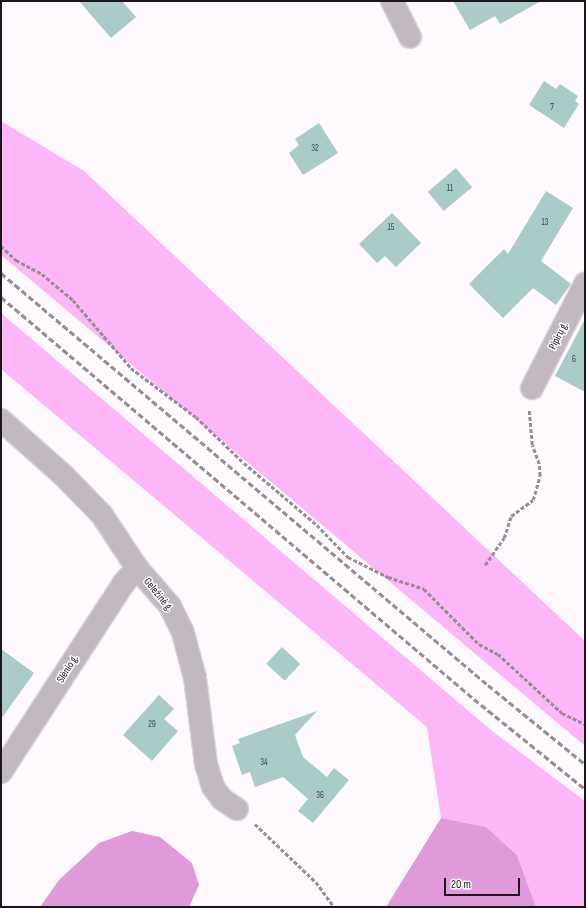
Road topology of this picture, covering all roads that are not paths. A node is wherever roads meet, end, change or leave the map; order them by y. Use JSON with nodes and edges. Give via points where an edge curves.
{"nodes":[{"id":1,"x":392,"y":1,"type":"edge"},
{"id":2,"x":410,"y":37,"type":"dead end"},
{"id":3,"x":585,"y":284,"type":"edge"},
{"id":4,"x":532,"y":388,"type":"road end"},
{"id":5,"x":1,"y":420,"type":"edge"},
{"id":6,"x":137,"y":568,"type":"junction"},
{"id":7,"x":1,"y":772,"type":"edge"},
{"id":8,"x":237,"y":809,"type":"road end"}],
"edges":[{"from":1,"to":2,"type":"street"},
{"from":3,"to":4,"type":"street","name":"Pipirų g."},
{"from":5,"to":6,"type":"street","name":"Geležinė g.","via":[[64,476],[102,515]]},
{"from":6,"to":7,"type":"street","name":"Slėnio g.","via":[[122,584]]},
{"from":6,"to":8,"type":"street","name":"Geležinė g.","via":[[170,606],[183,633],[195,678],[206,764],[213,787],[222,799]]}]}
